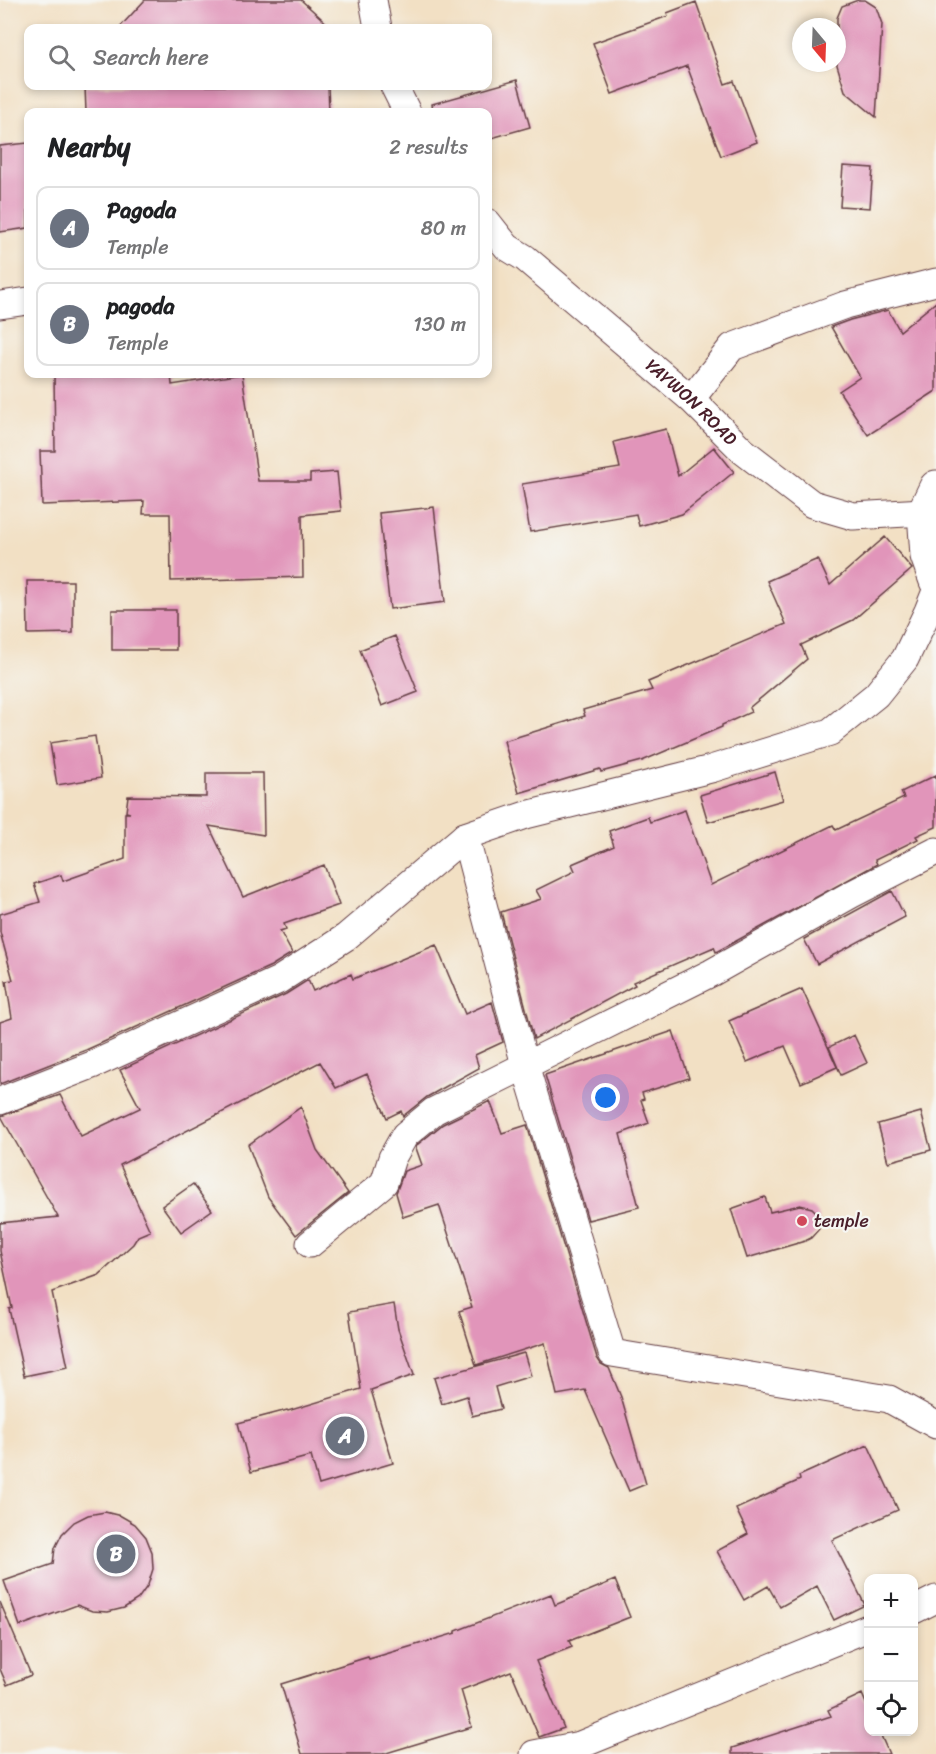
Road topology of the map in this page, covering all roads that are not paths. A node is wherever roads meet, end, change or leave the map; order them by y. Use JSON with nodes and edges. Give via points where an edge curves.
{"nodes":[{"id":1,"x":373,"y":0,"type":"edge"},
{"id":2,"x":377,"y":24,"type":"edge"},
{"id":3,"x":396,"y":90,"type":"edge"},
{"id":4,"x":405,"y":108,"type":"edge"},
{"id":5,"x":497,"y":248,"type":"edge"},
{"id":6,"x":936,"y":282,"type":"edge"},
{"id":7,"x":24,"y":302,"type":"edge"},
{"id":8,"x":0,"y":305,"type":"edge"},
{"id":9,"x":691,"y":399,"type":"junction"},
{"id":10,"x":930,"y":499,"type":"edge"},
{"id":11,"x":936,"y":581,"type":"edge"},
{"id":12,"x":936,"y":591,"type":"edge"},
{"id":13,"x":465,"y":836,"type":"junction"},
{"id":14,"x":936,"y":851,"type":"edge"},
{"id":15,"x":525,"y":1065,"type":"junction"},
{"id":16,"x":0,"y":1101,"type":"edge"},
{"id":17,"x":310,"y":1244,"type":"dead end"},
{"id":18,"x":936,"y":1425,"type":"edge"},
{"id":19,"x":936,"y":1599,"type":"edge"},
{"id":20,"x":918,"y":1608,"type":"edge"},
{"id":21,"x":864,"y":1630,"type":"edge"},
{"id":22,"x":534,"y":1754,"type":"edge"}],
"edges":[{"from":1,"to":2,"type":"street"},
{"from":3,"to":4,"type":"street"},
{"from":5,"to":9,"type":"street","name":"YAYWON ROAD","via":[[525,258]]},
{"from":6,"to":9,"type":"street","via":[[845,305],[732,347]]},
{"from":7,"to":8,"type":"street"},
{"from":9,"to":10,"type":"street","name":"YAYWON ROAD","via":[[743,451],[812,504],[853,516]]},
{"from":10,"to":11,"type":"street","via":[[927,556]]},
{"from":12,"to":13,"type":"street","via":[[904,659],[876,695],[830,732],[711,769],[526,815]]},
{"from":13,"to":15,"type":"street"},
{"from":13,"to":16,"type":"street","via":[[346,937],[279,980],[92,1065]]},
{"from":14,"to":15,"type":"street","via":[[711,973]]},
{"from":15,"to":17,"type":"street","via":[[434,1111],[405,1135],[384,1183]]},
{"from":15,"to":18,"type":"street","via":[[612,1353],[889,1399]]},
{"from":19,"to":20,"type":"street"},
{"from":21,"to":22,"type":"street","via":[[580,1744]]}]}
